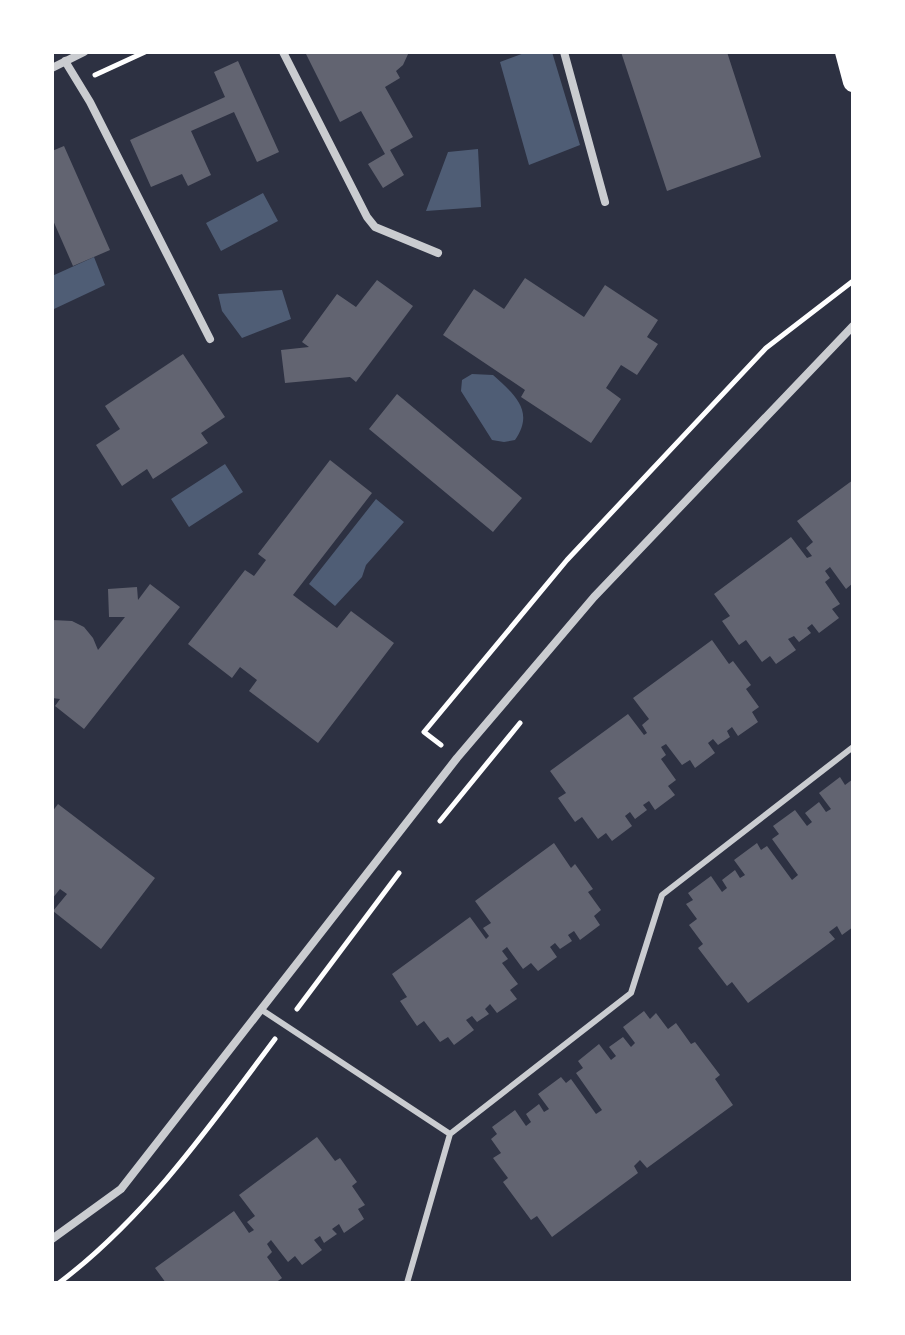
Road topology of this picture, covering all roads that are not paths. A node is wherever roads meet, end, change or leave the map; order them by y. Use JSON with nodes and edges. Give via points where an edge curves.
{"nodes":[{"id":1,"x":84,"y":52,"type":"edge"},
{"id":2,"x":283,"y":52,"type":"edge"},
{"id":3,"x":564,"y":52,"type":"edge"},
{"id":4,"x":845,"y":52,"type":"edge"},
{"id":5,"x":65,"y":61,"type":"junction"},
{"id":6,"x":52,"y":68,"type":"edge"},
{"id":7,"x":853,"y":82,"type":"edge"},
{"id":8,"x":605,"y":202,"type":"dead end"},
{"id":9,"x":438,"y":253,"type":"dead end"},
{"id":10,"x":853,"y":326,"type":"edge"},
{"id":11,"x":210,"y":339,"type":"dead end"},
{"id":12,"x":853,"y":747,"type":"edge"},
{"id":13,"x":262,"y":1010,"type":"junction"},
{"id":14,"x":450,"y":1134,"type":"junction"},
{"id":15,"x":52,"y":1239,"type":"edge"},
{"id":16,"x":407,"y":1283,"type":"edge"}],
"edges":[{"from":1,"to":5,"type":"street"},
{"from":2,"to":9,"type":"street","via":[[367,217],[375,227]]},
{"from":3,"to":8,"type":"street"},
{"from":4,"to":7,"type":"main road"},
{"from":5,"to":6,"type":"street"},
{"from":5,"to":11,"type":"street"},
{"from":10,"to":13,"type":"street","via":[[594,597],[457,758]]},
{"from":12,"to":14,"type":"lane","via":[[662,895],[631,993]]},
{"from":13,"to":14,"type":"lane"},
{"from":13,"to":15,"type":"street","via":[[121,1189]]},
{"from":14,"to":16,"type":"lane"}]}
